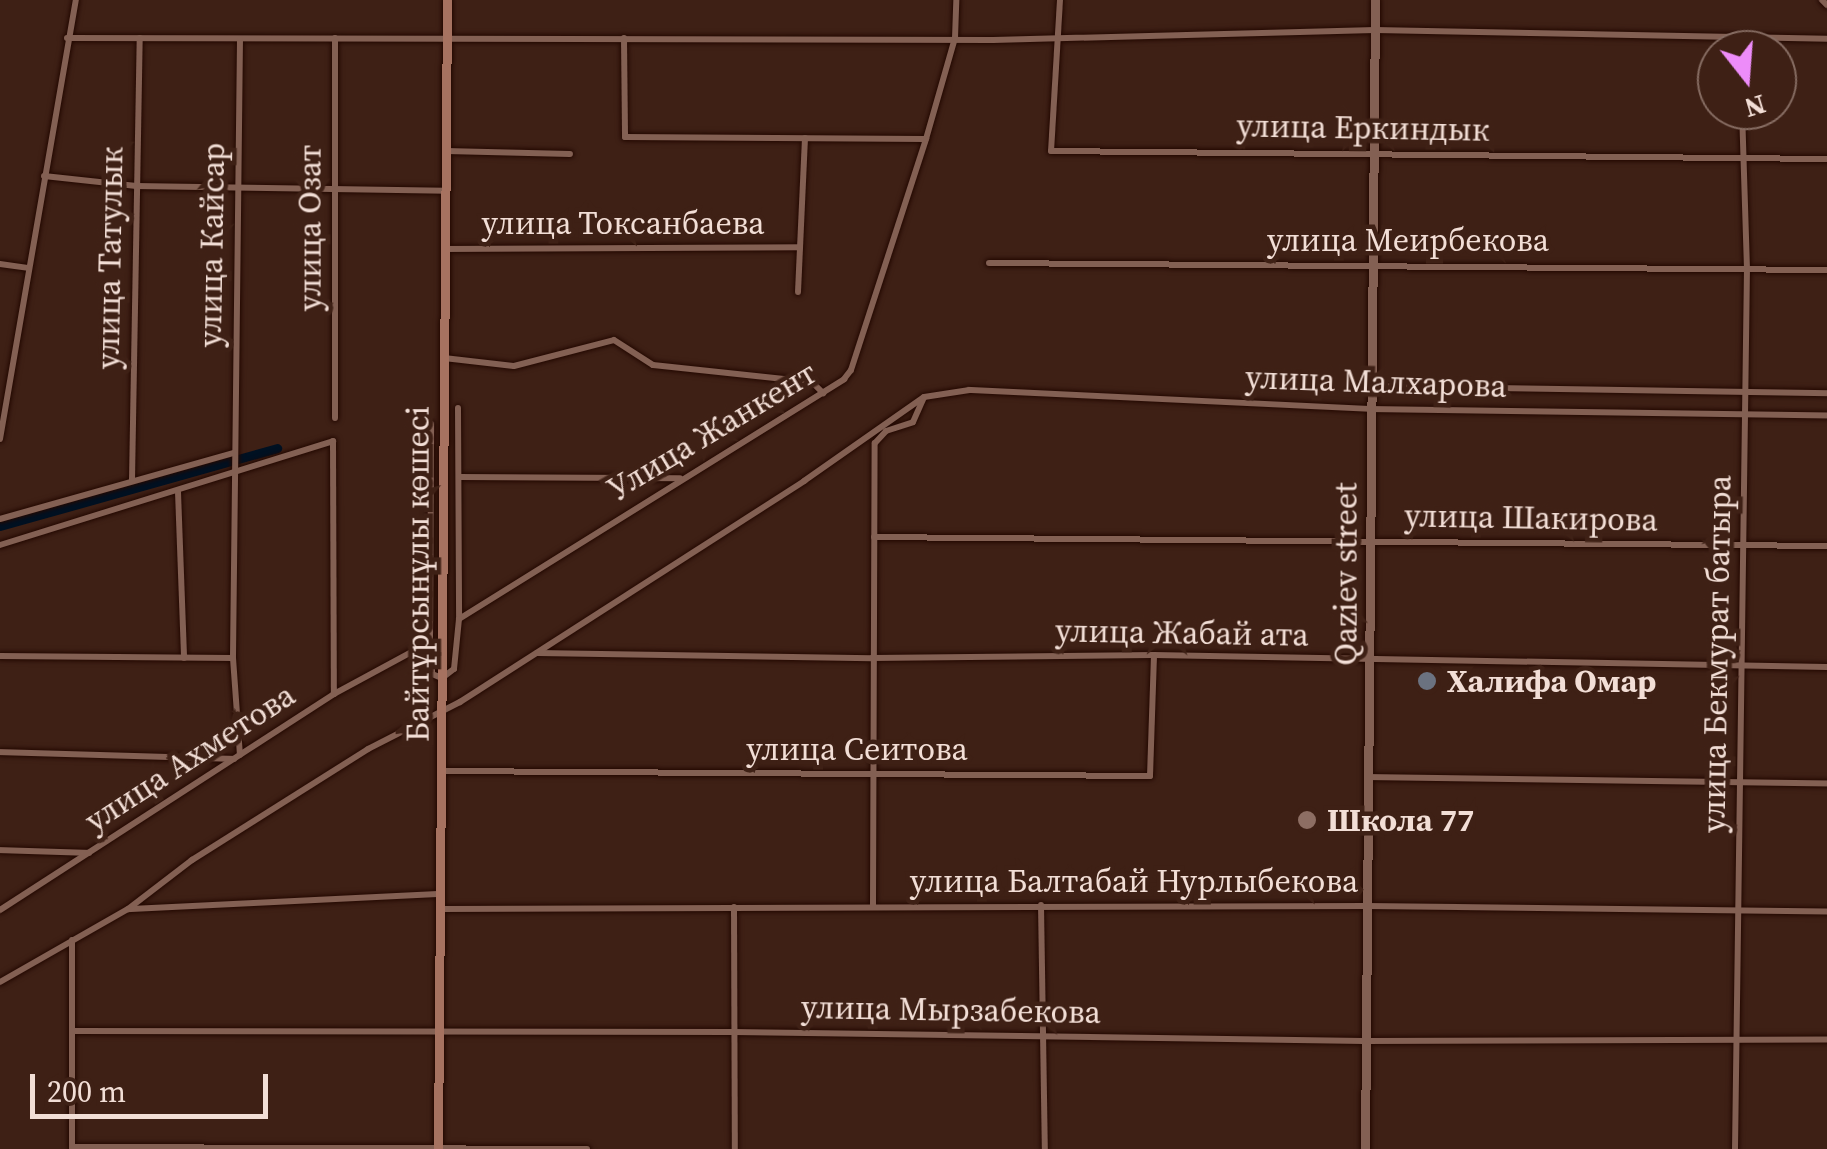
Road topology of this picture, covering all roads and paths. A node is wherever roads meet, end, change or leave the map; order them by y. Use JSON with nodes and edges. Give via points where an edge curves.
{"nodes":[{"id":1,"x":76,"y":0,"type":"edge"},
{"id":2,"x":447,"y":0,"type":"edge"},
{"id":3,"x":956,"y":0,"type":"edge"},
{"id":4,"x":1060,"y":0,"type":"edge"},
{"id":5,"x":1375,"y":0,"type":"edge"},
{"id":6,"x":1822,"y":0,"type":"edge"},
{"id":7,"x":1827,"y":6,"type":"edge"},
{"id":8,"x":1375,"y":30,"type":"junction"},
{"id":9,"x":1056,"y":36,"type":"junction"},
{"id":10,"x":1697,"y":37,"type":"edge"},
{"id":11,"x":67,"y":38,"type":"junction"},
{"id":12,"x":140,"y":38,"type":"junction"},
{"id":13,"x":334,"y":38,"type":"junction"},
{"id":14,"x":447,"y":38,"type":"junction"},
{"id":15,"x":624,"y":38,"type":"junction"},
{"id":16,"x":955,"y":38,"type":"junction"},
{"id":17,"x":240,"y":39,"type":"junction"},
{"id":18,"x":1797,"y":39,"type":"edge"},
{"id":19,"x":1827,"y":39,"type":"edge"},
{"id":20,"x":1741,"y":130,"type":"edge"},
{"id":21,"x":805,"y":138,"type":"junction"},
{"id":22,"x":926,"y":139,"type":"junction"},
{"id":23,"x":446,"y":151,"type":"junction"},
{"id":24,"x":1374,"y":152,"type":"junction"},
{"id":25,"x":570,"y":154,"type":"dead end"},
{"id":26,"x":1740,"y":159,"type":"junction"},
{"id":27,"x":1827,"y":159,"type":"edge"},
{"id":28,"x":44,"y":176,"type":"junction"},
{"id":29,"x":136,"y":186,"type":"junction"},
{"id":30,"x":238,"y":186,"type":"junction"},
{"id":31,"x":334,"y":186,"type":"junction"},
{"id":32,"x":446,"y":191,"type":"junction"},
{"id":33,"x":800,"y":247,"type":"junction"},
{"id":34,"x":445,"y":249,"type":"junction"},
{"id":35,"x":989,"y":263,"type":"dead end"},
{"id":36,"x":0,"y":264,"type":"edge"},
{"id":37,"x":1373,"y":264,"type":"junction"},
{"id":38,"x":28,"y":268,"type":"junction"},
{"id":39,"x":1747,"y":269,"type":"junction"},
{"id":40,"x":1827,"y":270,"type":"edge"},
{"id":41,"x":798,"y":292,"type":"dead end"},
{"id":42,"x":444,"y":358,"type":"junction"},
{"id":43,"x":1371,"y":386,"type":"junction"},
{"id":44,"x":1743,"y":392,"type":"junction"},
{"id":45,"x":824,"y":393,"type":"junction"},
{"id":46,"x":1827,"y":393,"type":"edge"},
{"id":47,"x":924,"y":396,"type":"junction"},
{"id":48,"x":458,"y":408,"type":"dead end"},
{"id":49,"x":1372,"y":409,"type":"junction"},
{"id":50,"x":1744,"y":414,"type":"junction"},
{"id":51,"x":1827,"y":415,"type":"edge"},
{"id":52,"x":335,"y":418,"type":"dead end"},
{"id":53,"x":430,"y":424,"type":"dead end"},
{"id":54,"x":0,"y":439,"type":"edge"},
{"id":55,"x":234,"y":452,"type":"junction"},
{"id":56,"x":235,"y":471,"type":"junction"},
{"id":57,"x":459,"y":477,"type":"junction"},
{"id":58,"x":682,"y":478,"type":"junction"},
{"id":59,"x":132,"y":480,"type":"junction"},
{"id":60,"x":178,"y":492,"type":"junction"},
{"id":61,"x":0,"y":519,"type":"edge"},
{"id":62,"x":874,"y":536,"type":"junction"},
{"id":63,"x":1371,"y":541,"type":"junction"},
{"id":64,"x":1745,"y":544,"type":"junction"},
{"id":65,"x":0,"y":545,"type":"edge"},
{"id":66,"x":1827,"y":546,"type":"edge"},
{"id":67,"x":459,"y":619,"type":"junction"},
{"id":68,"x":430,"y":642,"type":"junction"},
{"id":69,"x":535,"y":653,"type":"junction"},
{"id":70,"x":1154,"y":654,"type":"junction"},
{"id":71,"x":0,"y":656,"type":"edge"},
{"id":72,"x":184,"y":658,"type":"junction"},
{"id":73,"x":232,"y":658,"type":"junction"},
{"id":74,"x":872,"y":658,"type":"junction"},
{"id":75,"x":1370,"y":661,"type":"junction"},
{"id":76,"x":1743,"y":666,"type":"junction"},
{"id":77,"x":1827,"y":667,"type":"edge"},
{"id":78,"x":442,"y":678,"type":"junction"},
{"id":79,"x":334,"y":694,"type":"junction"},
{"id":80,"x":442,"y":709,"type":"junction"},
{"id":81,"x":0,"y":752,"type":"edge"},
{"id":82,"x":238,"y":757,"type":"junction"},
{"id":83,"x":441,"y":771,"type":"junction"},
{"id":84,"x":873,"y":773,"type":"junction"},
{"id":85,"x":1368,"y":777,"type":"junction"},
{"id":86,"x":1741,"y":782,"type":"junction"},
{"id":87,"x":1827,"y":784,"type":"edge"},
{"id":88,"x":0,"y":850,"type":"edge"},
{"id":89,"x":90,"y":853,"type":"junction"},
{"id":90,"x":440,"y":894,"type":"junction"},
{"id":91,"x":1041,"y":905,"type":"junction"},
{"id":92,"x":873,"y":906,"type":"junction"},
{"id":93,"x":1367,"y":906,"type":"junction"},
{"id":94,"x":734,"y":907,"type":"junction"},
{"id":95,"x":128,"y":909,"type":"junction"},
{"id":96,"x":440,"y":909,"type":"junction"},
{"id":97,"x":0,"y":910,"type":"edge"},
{"id":98,"x":1740,"y":911,"type":"junction"},
{"id":99,"x":1827,"y":912,"type":"edge"},
{"id":100,"x":72,"y":940,"type":"junction"},
{"id":101,"x":0,"y":982,"type":"edge"},
{"id":102,"x":74,"y":1031,"type":"junction"},
{"id":103,"x":439,"y":1032,"type":"junction"},
{"id":104,"x":734,"y":1032,"type":"junction"},
{"id":105,"x":1045,"y":1036,"type":"junction"},
{"id":106,"x":1737,"y":1038,"type":"junction"},
{"id":107,"x":1827,"y":1039,"type":"edge"},
{"id":108,"x":1364,"y":1041,"type":"junction"},
{"id":109,"x":72,"y":1148,"type":"edge"},
{"id":110,"x":438,"y":1148,"type":"edge"},
{"id":111,"x":588,"y":1149,"type":"edge"},
{"id":112,"x":734,"y":1149,"type":"edge"},
{"id":113,"x":1045,"y":1149,"type":"edge"},
{"id":114,"x":1365,"y":1149,"type":"edge"},
{"id":115,"x":1735,"y":1149,"type":"edge"}],
"edges":[{"from":1,"to":11,"type":"street"},
{"from":2,"to":14,"type":"main road","name":"Байтұрсынұлы көшесі"},
{"from":3,"to":16,"type":"street","name":"Улица Жанкент"},
{"from":4,"to":9,"type":"street","name":"улица Еркиндык"},
{"from":5,"to":8,"type":"street","name":"Qaziev street"},
{"from":6,"to":7,"type":"street"},
{"from":8,"to":9,"type":"street"},
{"from":8,"to":10,"type":"street"},
{"from":8,"to":24,"type":"street","name":"Qaziev street"},
{"from":9,"to":16,"type":"street"},
{"from":9,"to":24,"type":"street","name":"улица Еркиндык","via":[[1050,151]]},
{"from":11,"to":12,"type":"street"},
{"from":11,"to":28,"type":"street"},
{"from":12,"to":17,"type":"street"},
{"from":12,"to":29,"type":"street","name":"улица Татулык"},
{"from":13,"to":14,"type":"street"},
{"from":13,"to":17,"type":"street"},
{"from":13,"to":31,"type":"street","name":"улица Озат"},
{"from":14,"to":15,"type":"street"},
{"from":14,"to":23,"type":"main road","name":"Байтұрсынұлы көшесі"},
{"from":15,"to":16,"type":"street"},
{"from":15,"to":21,"type":"street","via":[[626,137]]},
{"from":16,"to":22,"type":"street","name":"Улица Жанкент"},
{"from":17,"to":30,"type":"street","name":"улица Кайсар"},
{"from":18,"to":19,"type":"street"},
{"from":20,"to":26,"type":"street","name":"улица Бекмурат батыра"},
{"from":21,"to":22,"type":"street"},
{"from":21,"to":33,"type":"street"},
{"from":22,"to":45,"type":"street","name":"Улица Жанкент","via":[[852,370]]},
{"from":23,"to":25,"type":"street"},
{"from":23,"to":32,"type":"main road","name":"Байтұрсынұлы көшесі"},
{"from":24,"to":26,"type":"street","name":"улица Еркиндык"},
{"from":24,"to":37,"type":"street","name":"Qaziev street"},
{"from":26,"to":27,"type":"street","name":"улица Еркиндык"},
{"from":26,"to":39,"type":"street","name":"улица Бекмурат батыра"},
{"from":28,"to":29,"type":"street"},
{"from":28,"to":38,"type":"street"},
{"from":29,"to":30,"type":"street"},
{"from":29,"to":59,"type":"street","name":"улица Татулык"},
{"from":30,"to":31,"type":"street"},
{"from":30,"to":55,"type":"street","name":"улица Кайсар"},
{"from":31,"to":32,"type":"street"},
{"from":31,"to":52,"type":"street","name":"улица Озат"},
{"from":32,"to":34,"type":"main road","name":"Байтұрсынұлы көшесі"},
{"from":33,"to":34,"type":"street","name":"улица Токсанбаева"},
{"from":33,"to":41,"type":"street"},
{"from":34,"to":42,"type":"main road","name":"Байтұрсынұлы көшесі"},
{"from":35,"to":37,"type":"street","name":"улица Меирбекова"},
{"from":36,"to":38,"type":"street"},
{"from":37,"to":39,"type":"street","name":"улица Меирбекова"},
{"from":37,"to":43,"type":"street","name":"Qaziev street"},
{"from":38,"to":54,"type":"street"},
{"from":39,"to":40,"type":"street","name":"улица Меирбекова"},
{"from":39,"to":44,"type":"street","name":"улица Бекмурат батыра"},
{"from":42,"to":45,"type":"street","via":[[514,366],[614,340],[653,365],[812,382]]},
{"from":42,"to":78,"type":"main road","name":"Байтұрсынұлы көшесі"},
{"from":43,"to":44,"type":"street","name":"улица Малхарова"},
{"from":43,"to":49,"type":"street","name":"Qaziev street"},
{"from":44,"to":46,"type":"street","name":"улица Малхарова"},
{"from":44,"to":50,"type":"street","name":"улица Бекмурат батыра"},
{"from":45,"to":58,"type":"street","name":"Улица Жанкент"},
{"from":47,"to":49,"type":"street","name":"улица Малхарова","via":[[968,390]]},
{"from":47,"to":62,"type":"street","via":[[913,422],[886,431],[875,443]]},
{"from":47,"to":69,"type":"street"},
{"from":48,"to":57,"type":"street"},
{"from":49,"to":50,"type":"street","name":"улица Малхарова"},
{"from":49,"to":63,"type":"street","name":"Qaziev street"},
{"from":50,"to":51,"type":"street","name":"улица Малхарова"},
{"from":50,"to":64,"type":"street","name":"улица Бекмурат батыра"},
{"from":53,"to":68,"type":"street"},
{"from":55,"to":56,"type":"street","name":"улица Кайсар"},
{"from":55,"to":59,"type":"street"},
{"from":56,"to":60,"type":"street"},
{"from":56,"to":73,"type":"street"},
{"from":56,"to":79,"type":"street","via":[[333,441]]},
{"from":57,"to":58,"type":"street"},
{"from":57,"to":67,"type":"street"},
{"from":58,"to":67,"type":"street","name":"Улица Жанкент"},
{"from":59,"to":61,"type":"street"},
{"from":60,"to":65,"type":"street"},
{"from":60,"to":72,"type":"street"},
{"from":62,"to":63,"type":"street","name":"улица Шакирова"},
{"from":62,"to":74,"type":"street"},
{"from":63,"to":64,"type":"street","name":"улица Шакирова"},
{"from":63,"to":75,"type":"street","name":"Qaziev street"},
{"from":64,"to":66,"type":"street","name":"улица Шакирова"},
{"from":64,"to":76,"type":"street","name":"улица Бекмурат батыра"},
{"from":67,"to":78,"type":"street","via":[[454,669]]},
{"from":68,"to":78,"type":"street","via":[[432,674]]},
{"from":68,"to":79,"type":"street","name":"улица Ахметова"},
{"from":69,"to":74,"type":"street","name":"улица Жабай ата"},
{"from":69,"to":80,"type":"street"},
{"from":70,"to":74,"type":"street","name":"улица Жабай ата"},
{"from":70,"to":75,"type":"street","name":"улица Жабай ата"},
{"from":70,"to":84,"type":"street","name":"улица Сеитова","via":[[1150,776]]},
{"from":71,"to":72,"type":"street"},
{"from":72,"to":73,"type":"street"},
{"from":73,"to":82,"type":"street"},
{"from":74,"to":84,"type":"street"},
{"from":75,"to":76,"type":"street","name":"улица Жабай ата"},
{"from":75,"to":85,"type":"street","name":"Qaziev street"},
{"from":76,"to":77,"type":"street","name":"улица Жабай ата"},
{"from":76,"to":86,"type":"street","name":"улица Бекмурат батыра"},
{"from":78,"to":80,"type":"main road","name":"Байтұрсынұлы көшесі"},
{"from":79,"to":82,"type":"street","name":"улица Ахметова"},
{"from":80,"to":83,"type":"main road","name":"Байтұрсынұлы көшесі"},
{"from":80,"to":95,"type":"street","via":[[283,801]]},
{"from":81,"to":82,"type":"street"},
{"from":82,"to":89,"type":"street","name":"улица Ахметова"},
{"from":83,"to":84,"type":"street","name":"улица Сеитова"},
{"from":83,"to":90,"type":"main road","name":"Байтұрсынұлы көшесі"},
{"from":84,"to":92,"type":"street"},
{"from":85,"to":86,"type":"street"},
{"from":85,"to":93,"type":"street","name":"Qaziev street"},
{"from":86,"to":87,"type":"street"},
{"from":86,"to":98,"type":"street","name":"улица Бекмурат батыра"},
{"from":88,"to":89,"type":"street"},
{"from":89,"to":97,"type":"street","name":"улица Ахметова"},
{"from":90,"to":95,"type":"street"},
{"from":90,"to":96,"type":"main road","name":"Байтұрсынұлы көшесі"},
{"from":91,"to":92,"type":"street","name":"улица Балтабай Нурлыбекова"},
{"from":91,"to":93,"type":"street","name":"улица Балтабай Нурлыбекова"},
{"from":91,"to":105,"type":"street"},
{"from":92,"to":94,"type":"street","name":"улица Балтабай Нурлыбекова"},
{"from":93,"to":98,"type":"street","name":"улица Балтабай Нурлыбекова"},
{"from":93,"to":108,"type":"street","name":"Qaziev street"},
{"from":94,"to":96,"type":"street","name":"улица Балтабай Нурлыбекова"},
{"from":94,"to":104,"type":"street"},
{"from":95,"to":100,"type":"street"},
{"from":96,"to":103,"type":"main road","name":"Байтұрсынұлы көшесі"},
{"from":98,"to":99,"type":"street","name":"улица Балтабай Нурлыбекова"},
{"from":98,"to":106,"type":"street","name":"улица Бекмурат батыра"},
{"from":100,"to":101,"type":"street"},
{"from":100,"to":102,"type":"street"},
{"from":102,"to":103,"type":"street","name":"улица Мырзабекова"},
{"from":102,"to":109,"type":"street"},
{"from":103,"to":104,"type":"street","name":"улица Мырзабекова"},
{"from":103,"to":110,"type":"main road","name":"Байтұрсынұлы көшесі"},
{"from":104,"to":105,"type":"street","name":"улица Мырзабекова"},
{"from":104,"to":112,"type":"street"},
{"from":105,"to":108,"type":"street","name":"улица Мырзабекова"},
{"from":105,"to":113,"type":"street"},
{"from":106,"to":107,"type":"street","name":"улица Мырзабекова"},
{"from":106,"to":108,"type":"street","name":"улица Мырзабекова"},
{"from":106,"to":115,"type":"street","name":"улица Бекмурат батыра"},
{"from":108,"to":114,"type":"street","name":"Qaziev street"},
{"from":109,"to":110,"type":"street"},
{"from":110,"to":111,"type":"street"}]}
